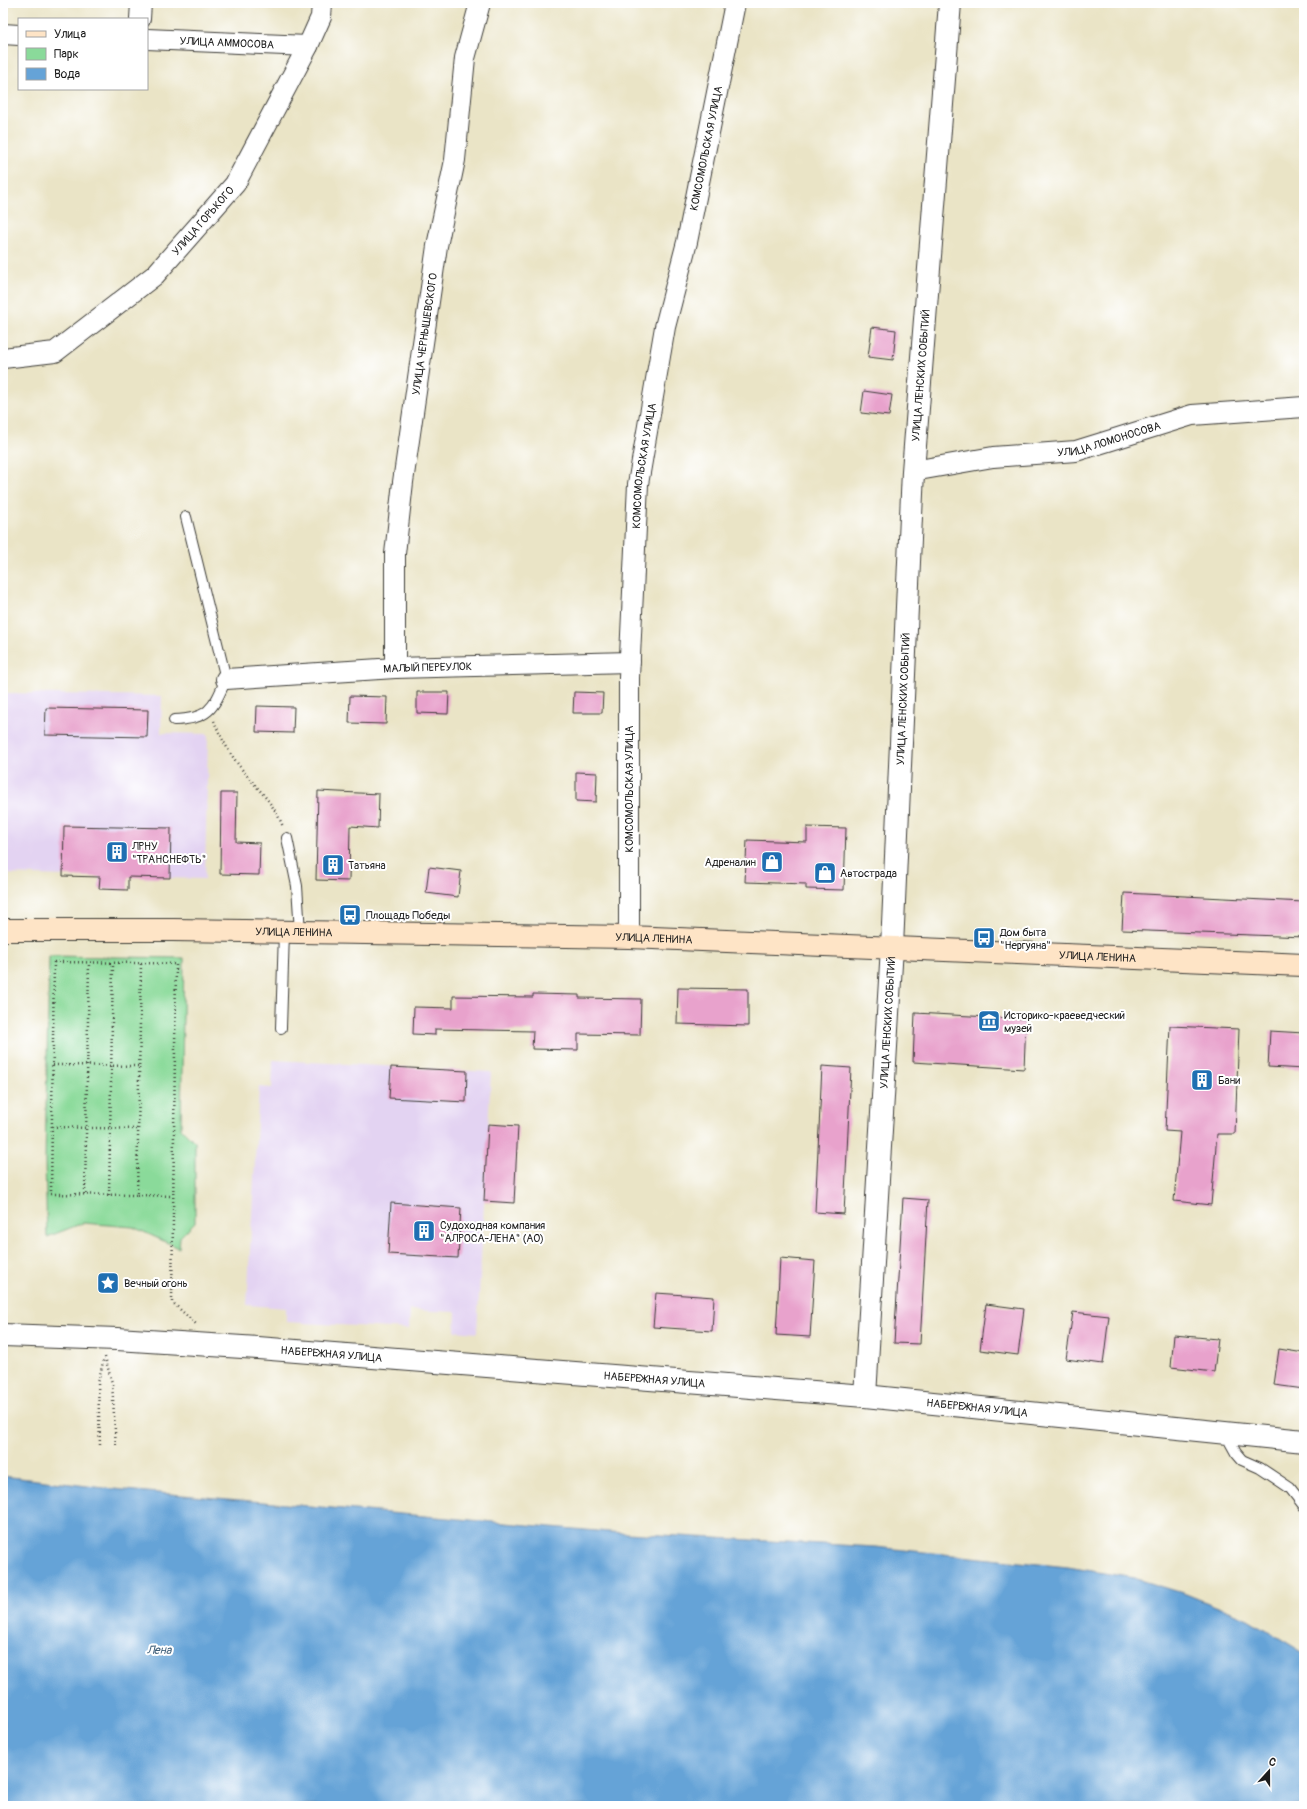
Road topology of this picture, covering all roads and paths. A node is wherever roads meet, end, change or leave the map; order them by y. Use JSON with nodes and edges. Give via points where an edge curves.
{"nodes":[{"id":1,"x":141,"y":3,"type":"edge"},
{"id":2,"x":322,"y":3,"type":"edge"},
{"id":3,"x":480,"y":3,"type":"edge"},
{"id":4,"x":735,"y":3,"type":"edge"},
{"id":5,"x":950,"y":3,"type":"edge"},
{"id":6,"x":140,"y":18,"type":"edge"},
{"id":7,"x":3,"y":34,"type":"edge"},
{"id":8,"x":18,"y":34,"type":"edge"},
{"id":9,"x":148,"y":38,"type":"edge"},
{"id":10,"x":308,"y":46,"type":"junction"},
{"id":11,"x":3,"y":358,"type":"edge"},
{"id":12,"x":1304,"y":407,"type":"edge"},
{"id":13,"x":913,"y":471,"type":"junction"},
{"id":14,"x":186,"y":517,"type":"dead end"},
{"id":15,"x":630,"y":662,"type":"junction"},
{"id":16,"x":395,"y":668,"type":"junction"},
{"id":17,"x":226,"y":679,"type":"junction"},
{"id":18,"x":210,"y":709,"type":"junction"},
{"id":19,"x":174,"y":720,"type":"dead end"},
{"id":20,"x":287,"y":838,"type":"joint"},
{"id":21,"x":3,"y":930,"type":"edge"},
{"id":22,"x":292,"y":932,"type":"junction"},
{"id":23,"x":629,"y":937,"type":"junction"},
{"id":24,"x":892,"y":947,"type":"junction"},
{"id":25,"x":89,"y":962,"type":"junction"},
{"id":26,"x":113,"y":962,"type":"junction"},
{"id":27,"x":141,"y":963,"type":"junction"},
{"id":28,"x":1304,"y":965,"type":"edge"},
{"id":29,"x":281,"y":1028,"type":"dead end"},
{"id":30,"x":53,"y":1065,"type":"junction"},
{"id":31,"x":87,"y":1066,"type":"junction"},
{"id":32,"x":112,"y":1066,"type":"junction"},
{"id":33,"x":139,"y":1066,"type":"junction"},
{"id":34,"x":52,"y":1127,"type":"junction"},
{"id":35,"x":86,"y":1128,"type":"junction"},
{"id":36,"x":110,"y":1128,"type":"junction"},
{"id":37,"x":138,"y":1129,"type":"junction"},
{"id":38,"x":85,"y":1194,"type":"junction"},
{"id":39,"x":109,"y":1195,"type":"junction"},
{"id":40,"x":137,"y":1195,"type":"junction"},
{"id":41,"x":172,"y":1196,"type":"junction"},
{"id":42,"x":3,"y":1335,"type":"edge"},
{"id":43,"x":202,"y":1344,"type":"junction"},
{"id":44,"x":865,"y":1396,"type":"junction"},
{"id":45,"x":1225,"y":1433,"type":"junction"},
{"id":46,"x":1304,"y":1441,"type":"edge"},
{"id":47,"x":100,"y":1445,"type":"dead end"},
{"id":48,"x":116,"y":1447,"type":"dead end"},
{"id":49,"x":1304,"y":1506,"type":"edge"}],
"edges":[{"from":1,"to":6,"type":"street"},
{"from":2,"to":10,"type":"street","name":"УЛИЦА ГОРЬКОГО","via":[[321,17]]},
{"from":3,"to":16,"type":"street","name":"УЛИЦА ЧЕРНЫШЕВСКОГО","via":[[464,58],[455,160],[437,246],[403,482],[395,554]]},
{"from":4,"to":15,"type":"street","name":"КОМСОМОЛЬСКАЯ УЛИЦА","via":[[687,242],[665,327],[638,484]]},
{"from":5,"to":13,"type":"street","name":"УЛИЦА ЛЕНСКИХ СОБЫТИЙ"},
{"from":7,"to":8,"type":"street"},
{"from":9,"to":10,"type":"street","name":"УЛИЦА АММОСОВА"},
{"from":10,"to":11,"type":"street","name":"УЛИЦА ГОРЬКОГО","via":[[235,184],[154,276],[55,352]]},
{"from":12,"to":13,"type":"street","name":"УЛИЦА ЛОМОНОСОВА","via":[[1192,416],[1076,451],[993,457]]},
{"from":13,"to":24,"type":"street","name":"УЛИЦА ЛЕНСКИХ СОБЫТИЙ"},
{"from":14,"to":17,"type":"lane"},
{"from":15,"to":16,"type":"street","name":"МАЛЫЙ ПЕРЕУЛОК"},
{"from":15,"to":23,"type":"street","name":"КОМСОМОЛЬСКАЯ УЛИЦА"},
{"from":16,"to":17,"type":"street","name":"МАЛЫЙ ПЕРЕУЛОК"},
{"from":17,"to":18,"type":"lane","via":[[218,700]]},
{"from":18,"to":19,"type":"lane","via":[[192,719]]},
{"from":18,"to":20,"type":"path","via":[[223,741],[242,770],[274,809]]},
{"from":20,"to":22,"type":"lane","via":[[297,886]]},
{"from":21,"to":22,"type":"main road","name":"УЛИЦА ЛЕНИНА"},
{"from":22,"to":23,"type":"main road","name":"УЛИЦА ЛЕНИНА"},
{"from":22,"to":29,"type":"lane"},
{"from":23,"to":24,"type":"main road","name":"УЛИЦА ЛЕНИНА"},
{"from":24,"to":28,"type":"main road","name":"УЛИЦА ЛЕНИНА"},
{"from":24,"to":44,"type":"street","name":"УЛИЦА ЛЕНСКИХ СОБЫТИЙ"},
{"from":25,"to":26,"type":"path"},
{"from":25,"to":30,"type":"path","via":[[54,962]]},
{"from":25,"to":31,"type":"path"},
{"from":26,"to":27,"type":"path"},
{"from":26,"to":32,"type":"path"},
{"from":27,"to":33,"type":"path"},
{"from":27,"to":41,"type":"path","via":[[176,964]]},
{"from":30,"to":31,"type":"path"},
{"from":30,"to":34,"type":"path"},
{"from":31,"to":32,"type":"path"},
{"from":31,"to":35,"type":"path"},
{"from":32,"to":33,"type":"path"},
{"from":32,"to":36,"type":"path"},
{"from":33,"to":37,"type":"path"},
{"from":34,"to":35,"type":"path"},
{"from":34,"to":38,"type":"path","via":[[51,1194]]},
{"from":35,"to":36,"type":"path"},
{"from":35,"to":38,"type":"path"},
{"from":36,"to":37,"type":"path"},
{"from":36,"to":39,"type":"path"},
{"from":37,"to":40,"type":"path"},
{"from":38,"to":39,"type":"path"},
{"from":39,"to":40,"type":"path"},
{"from":40,"to":41,"type":"path"},
{"from":41,"to":43,"type":"path","via":[[172,1302],[200,1327]]},
{"from":42,"to":43,"type":"street","name":"НАБЕРЕЖНАЯ УЛИЦА"},
{"from":43,"to":44,"type":"street","name":"НАБЕРЕЖНАЯ УЛИЦА"},
{"from":44,"to":45,"type":"street","name":"НАБЕРЕЖНАЯ УЛИЦА"},
{"from":45,"to":46,"type":"street","name":"НАБЕРЕЖНАЯ УЛИЦА"},
{"from":45,"to":49,"type":"lane","via":[[1242,1460],[1260,1468],[1290,1488]]},
{"from":47,"to":48,"type":"path","via":[[98,1383],[104,1355],[112,1383]]}]}
